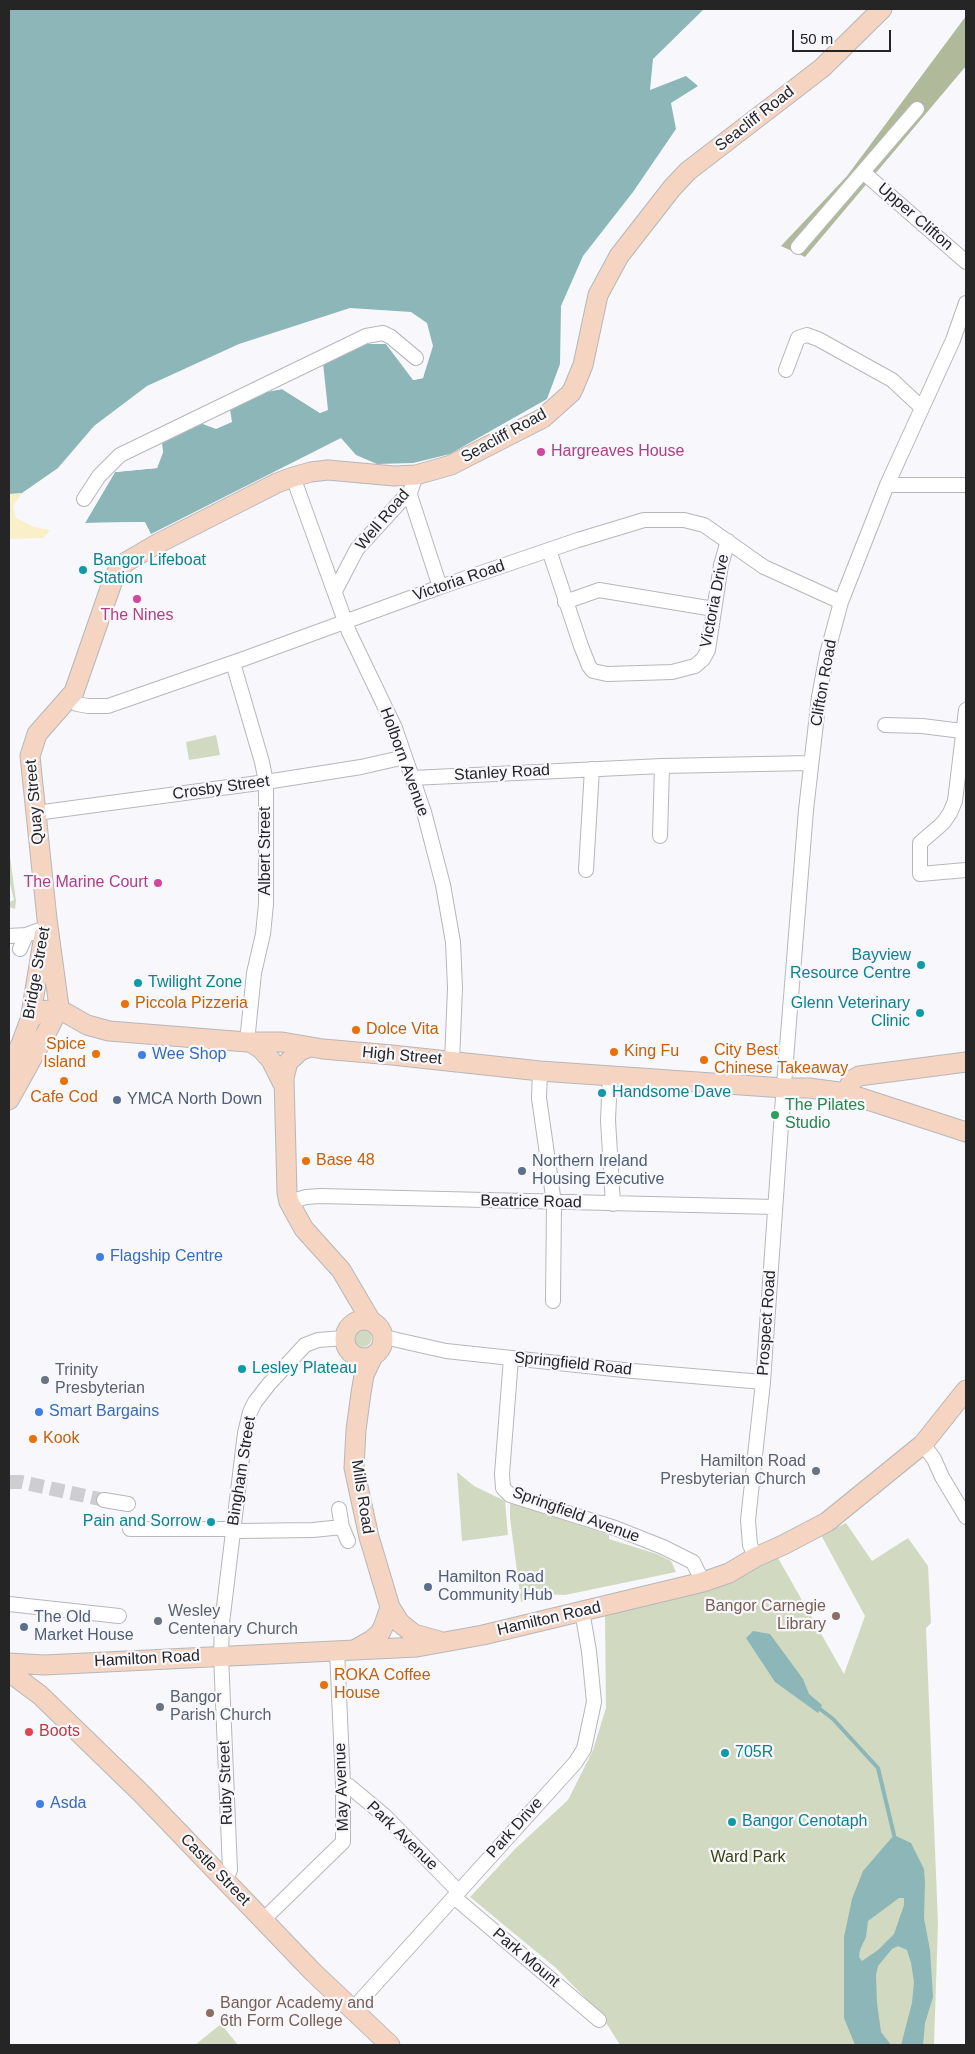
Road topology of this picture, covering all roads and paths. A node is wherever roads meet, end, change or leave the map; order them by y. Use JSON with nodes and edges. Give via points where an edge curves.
{"nodes":[{"id":1,"x":882,"y":9,"type":"edge"},
{"id":2,"x":918,"y":109,"type":"dead end"},
{"id":3,"x":863,"y":172,"type":"junction"},
{"id":4,"x":798,"y":247,"type":"dead end"},
{"id":5,"x":966,"y":262,"type":"edge"},
{"id":6,"x":966,"y":304,"type":"edge"},
{"id":7,"x":960,"y":340,"type":"edge"},
{"id":8,"x":416,"y":358,"type":"dead end"},
{"id":9,"x":786,"y":370,"type":"dead end"},
{"id":10,"x":921,"y":407,"type":"junction"},
{"id":11,"x":293,"y":477,"type":"junction"},
{"id":12,"x":412,"y":484,"type":"junction"},
{"id":13,"x":887,"y":486,"type":"junction"},
{"id":14,"x":966,"y":486,"type":"edge"},
{"id":15,"x":84,"y":499,"type":"dead end"},
{"id":16,"x":728,"y":541,"type":"junction"},
{"id":17,"x":549,"y":550,"type":"junction"},
{"id":18,"x":440,"y":587,"type":"junction"},
{"id":19,"x":335,"y":591,"type":"junction"},
{"id":20,"x":565,"y":602,"type":"junction"},
{"id":21,"x":841,"y":602,"type":"junction"},
{"id":22,"x":714,"y":609,"type":"junction"},
{"id":23,"x":345,"y":622,"type":"junction"},
{"id":24,"x":233,"y":663,"type":"junction"},
{"id":25,"x":70,"y":699,"type":"junction"},
{"id":26,"x":966,"y":710,"type":"edge"},
{"id":27,"x":885,"y":725,"type":"dead end"},
{"id":28,"x":962,"y":732,"type":"junction"},
{"id":29,"x":405,"y":757,"type":"junction"},
{"id":30,"x":810,"y":763,"type":"junction"},
{"id":31,"x":662,"y":766,"type":"junction"},
{"id":32,"x":592,"y":769,"type":"junction"},
{"id":33,"x":412,"y":778,"type":"junction"},
{"id":34,"x":266,"y":782,"type":"junction"},
{"id":35,"x":36,"y":814,"type":"junction"},
{"id":36,"x":660,"y":836,"type":"dead end"},
{"id":37,"x":586,"y":870,"type":"dead end"},
{"id":38,"x":966,"y":870,"type":"edge"},
{"id":39,"x":46,"y":924,"type":"junction"},
{"id":40,"x":26,"y":935,"type":"junction"},
{"id":41,"x":9,"y":936,"type":"edge"},
{"id":42,"x":20,"y":949,"type":"dead end"},
{"id":43,"x":58,"y":1010,"type":"junction"},
{"id":44,"x":30,"y":1020,"type":"junction"},
{"id":45,"x":249,"y":1042,"type":"junction"},
{"id":46,"x":310,"y":1047,"type":"junction"},
{"id":47,"x":452,"y":1061,"type":"junction"},
{"id":48,"x":966,"y":1062,"type":"edge"},
{"id":49,"x":9,"y":1068,"type":"edge"},
{"id":50,"x":540,"y":1071,"type":"junction"},
{"id":51,"x":610,"y":1076,"type":"junction"},
{"id":52,"x":284,"y":1087,"type":"junction"},
{"id":53,"x":784,"y":1088,"type":"junction"},
{"id":54,"x":846,"y":1093,"type":"junction"},
{"id":55,"x":9,"y":1100,"type":"edge"},
{"id":56,"x":966,"y":1132,"type":"edge"},
{"id":57,"x":289,"y":1202,"type":"junction"},
{"id":58,"x":554,"y":1203,"type":"junction"},
{"id":59,"x":613,"y":1204,"type":"junction"},
{"id":60,"x":774,"y":1208,"type":"junction"},
{"id":61,"x":553,"y":1301,"type":"dead end"},
{"id":62,"x":371,"y":1321,"type":"junction"},
{"id":63,"x":384,"y":1337,"type":"junction"},
{"id":64,"x":344,"y":1338,"type":"junction"},
{"id":65,"x":373,"y":1356,"type":"junction"},
{"id":66,"x":511,"y":1358,"type":"junction"},
{"id":67,"x":763,"y":1382,"type":"junction"},
{"id":68,"x":966,"y":1390,"type":"edge"},
{"id":69,"x":923,"y":1444,"type":"junction"},
{"id":70,"x":104,"y":1500,"type":"tunnel mouth"},
{"id":71,"x":128,"y":1504,"type":"dead end"},
{"id":72,"x":339,"y":1509,"type":"dead end"},
{"id":73,"x":966,"y":1517,"type":"edge"},
{"id":74,"x":342,"y":1527,"type":"junction"},
{"id":75,"x":130,"y":1529,"type":"dead end"},
{"id":76,"x":233,"y":1530,"type":"junction"},
{"id":77,"x":348,"y":1541,"type":"dead end"},
{"id":78,"x":756,"y":1557,"type":"junction"},
{"id":79,"x":702,"y":1582,"type":"junction"},
{"id":80,"x":9,"y":1604,"type":"edge"},
{"id":81,"x":390,"y":1607,"type":"junction"},
{"id":82,"x":582,"y":1611,"type":"junction"},
{"id":83,"x":119,"y":1616,"type":"dead end"},
{"id":84,"x":442,"y":1642,"type":"junction"},
{"id":85,"x":356,"y":1649,"type":"junction"},
{"id":86,"x":336,"y":1650,"type":"junction"},
{"id":87,"x":9,"y":1653,"type":"edge"},
{"id":88,"x":222,"y":1655,"type":"junction"},
{"id":89,"x":9,"y":1663,"type":"edge"},
{"id":90,"x":53,"y":1664,"type":"junction"},
{"id":91,"x":9,"y":1672,"type":"edge"},
{"id":92,"x":40,"y":1695,"type":"junction"},
{"id":93,"x":343,"y":1784,"type":"junction"},
{"id":94,"x":225,"y":1880,"type":"junction"},
{"id":95,"x":456,"y":1894,"type":"junction"},
{"id":96,"x":263,"y":1920,"type":"junction"},
{"id":97,"x":352,"y":2010,"type":"junction"},
{"id":98,"x":599,"y":2020,"type":"dead end"},
{"id":99,"x":390,"y":2045,"type":"edge"}],
"edges":[{"from":1,"to":12,"type":"street","name":"Seacliff Road","via":[[822,68],[688,171],[672,188],[619,256],[598,295],[583,364],[570,392],[543,418]]},
{"from":2,"to":3,"type":"street"},
{"from":3,"to":4,"type":"street"},
{"from":3,"to":5,"type":"street","name":"Upper Clifton"},
{"from":6,"to":7,"type":"street","name":"Clifton Road"},
{"from":7,"to":10,"type":"street","name":"Clifton Road"},
{"from":8,"to":15,"type":"street","via":[[391,337],[383,334],[366,336],[120,455],[99,476]]},
{"from":9,"to":10,"type":"street","via":[[798,338],[807,335],[892,380]]},
{"from":10,"to":13,"type":"street","name":"Clifton Road"},
{"from":11,"to":12,"type":"street","name":"Seacliff Road","via":[[328,470],[394,476]]},
{"from":11,"to":19,"type":"street","name":"Holborn Avenue"},
{"from":11,"to":25,"type":"street","name":"Seacliff Road","via":[[126,562],[114,577],[79,682]]},
{"from":12,"to":18,"type":"street"},
{"from":12,"to":19,"type":"street","name":"Well Road","via":[[358,549]]},
{"from":13,"to":14,"type":"street"},
{"from":13,"to":21,"type":"street","name":"Clifton Road"},
{"from":16,"to":17,"type":"street","name":"Victoria Road","via":[[704,525],[684,520],[654,520],[631,523]]},
{"from":16,"to":21,"type":"street","name":"Victoria Road","via":[[764,568]]},
{"from":16,"to":22,"type":"street","name":"Victoria Drive"},
{"from":17,"to":18,"type":"street","name":"Victoria Road"},
{"from":17,"to":20,"type":"street","name":"Victoria Drive"},
{"from":18,"to":23,"type":"street","name":"Victoria Road"},
{"from":19,"to":23,"type":"street","name":"Holborn Avenue"},
{"from":20,"to":22,"type":"street","via":[[599,590]]},
{"from":20,"to":22,"type":"street","name":"Victoria Drive","via":[[589,666],[593,671],[607,674],[672,672],[695,666],[708,650]]},
{"from":21,"to":30,"type":"street","name":"Clifton Road","via":[[827,654]]},
{"from":23,"to":24,"type":"street","name":"Victoria Road"},
{"from":23,"to":29,"type":"street","name":"Holborn Avenue","via":[[395,728]]},
{"from":24,"to":25,"type":"street","name":"Victoria Road","via":[[108,706],[77,704]]},
{"from":24,"to":34,"type":"street","name":"Albert Street"},
{"from":25,"to":35,"type":"street","name":"Quay Street","via":[[46,722],[32,746],[30,766]]},
{"from":26,"to":28,"type":"street"},
{"from":27,"to":28,"type":"street"},
{"from":28,"to":38,"type":"street","via":[[955,801],[944,823],[920,843],[920,874]]},
{"from":29,"to":33,"type":"street","name":"Holborn Avenue"},
{"from":29,"to":34,"type":"street","name":"Crosby Street"},
{"from":30,"to":31,"type":"street","name":"Stanley Road"},
{"from":30,"to":53,"type":"street","name":"Clifton Road"},
{"from":31,"to":32,"type":"street","name":"Stanley Road"},
{"from":31,"to":36,"type":"street"},
{"from":32,"to":33,"type":"street","name":"Stanley Road"},
{"from":32,"to":37,"type":"street"},
{"from":33,"to":47,"type":"street","name":"Holborn Avenue","via":[[439,867],[451,930],[456,988]]},
{"from":34,"to":35,"type":"street","name":"Crosby Street"},
{"from":34,"to":45,"type":"street","name":"Albert Street","via":[[266,904],[254,973]]},
{"from":35,"to":39,"type":"street","name":"Quay Street"},
{"from":39,"to":40,"type":"street"},
{"from":39,"to":43,"type":"street","name":"Bridge Street","via":[[58,990]]},
{"from":39,"to":44,"type":"street","name":"Bridge Street"},
{"from":40,"to":41,"type":"street"},
{"from":40,"to":42,"type":"street"},
{"from":43,"to":44,"type":"street","via":[[38,1011]]},
{"from":43,"to":45,"type":"street","name":"High Street","via":[[87,1025],[109,1031]]},
{"from":43,"to":55,"type":"street","name":"Bridge Street"},
{"from":44,"to":49,"type":"street","name":"Bridge Street"},
{"from":45,"to":46,"type":"street","name":"High Street","via":[[282,1042]]},
{"from":45,"to":52,"type":"street","via":[[271,1060]]},
{"from":46,"to":47,"type":"street","name":"High Street"},
{"from":46,"to":52,"type":"street","via":[[288,1062]]},
{"from":47,"to":50,"type":"street","name":"High Street"},
{"from":48,"to":54,"type":"street","via":[[859,1076],[852,1080]]},
{"from":50,"to":51,"type":"street","name":"High Street"},
{"from":50,"to":58,"type":"street","via":[[542,1119]]},
{"from":51,"to":53,"type":"street","name":"High Street"},
{"from":51,"to":59,"type":"street","via":[[608,1102]]},
{"from":52,"to":57,"type":"street"},
{"from":53,"to":54,"type":"street","name":"High Street"},
{"from":53,"to":60,"type":"street","name":"Prospect Road"},
{"from":54,"to":56,"type":"street","name":"High Street"},
{"from":57,"to":58,"type":"street","name":"Beatrice Road","via":[[320,1196]]},
{"from":57,"to":62,"type":"street","via":[[304,1229],[341,1270]]},
{"from":58,"to":59,"type":"street","name":"Beatrice Road"},
{"from":58,"to":61,"type":"street"},
{"from":59,"to":60,"type":"street","name":"Beatrice Road"},
{"from":60,"to":67,"type":"street","name":"Prospect Road"},
{"from":62,"to":63,"type":"street"},
{"from":62,"to":64,"type":"street","via":[[353,1322]]},
{"from":63,"to":65,"type":"street"},
{"from":63,"to":66,"type":"street","name":"Springfield Road","via":[[425,1348]]},
{"from":64,"to":65,"type":"street","via":[[347,1349],[355,1356]]},
{"from":64,"to":76,"type":"street","name":"Bingham Street","via":[[318,1340],[305,1345],[255,1402],[245,1433]]},
{"from":65,"to":81,"type":"street","name":"Mills Road","via":[[360,1393],[354,1468],[368,1538]]},
{"from":66,"to":67,"type":"street","name":"Springfield Road"},
{"from":66,"to":79,"type":"street","name":"Springfield Avenue","via":[[503,1488],[510,1495],[664,1547],[693,1562]]},
{"from":67,"to":78,"type":"street","name":"Prospect Road","via":[[748,1520],[750,1545]]},
{"from":68,"to":69,"type":"street","name":"Hamilton Road"},
{"from":69,"to":73,"type":"street"},
{"from":69,"to":78,"type":"street","name":"Hamilton Road","via":[[827,1522]]},
{"from":70,"to":71,"type":"street"},
{"from":72,"to":74,"type":"street"},
{"from":74,"to":76,"type":"street"},
{"from":74,"to":77,"type":"street"},
{"from":75,"to":76,"type":"street"},
{"from":76,"to":88,"type":"street","name":"Bingham Street","via":[[222,1623]]},
{"from":78,"to":79,"type":"street","name":"Hamilton Road","via":[[729,1573]]},
{"from":79,"to":82,"type":"street","name":"Hamilton Road"},
{"from":80,"to":83,"type":"street"},
{"from":81,"to":84,"type":"street","name":"Mills Road","via":[[400,1623],[414,1634]]},
{"from":81,"to":85,"type":"street","via":[[380,1633]]},
{"from":82,"to":84,"type":"street","name":"Hamilton Road"},
{"from":82,"to":95,"type":"street","name":"Park Drive","via":[[590,1651],[594,1702],[584,1749],[575,1763]]},
{"from":84,"to":85,"type":"street","name":"Hamilton Road","via":[[417,1647]]},
{"from":85,"to":86,"type":"street","name":"Hamilton Road"},
{"from":86,"to":88,"type":"street","name":"Hamilton Road"},
{"from":86,"to":93,"type":"street","name":"May Avenue"},
{"from":87,"to":90,"type":"street","name":"Hamilton Road"},
{"from":88,"to":90,"type":"street","name":"Hamilton Road"},
{"from":88,"to":94,"type":"street","name":"Ruby Street","via":[[230,1870]]},
{"from":89,"to":90,"type":"street","name":"Hamilton Road"},
{"from":90,"to":92,"type":"street","via":[[38,1681]]},
{"from":91,"to":92,"type":"street","name":"Castle Street"},
{"from":92,"to":94,"type":"street","name":"Castle Street"},
{"from":93,"to":95,"type":"street","name":"Park Avenue","via":[[386,1816]]},
{"from":93,"to":96,"type":"street","name":"May Avenue","via":[[343,1842]]},
{"from":94,"to":96,"type":"street","name":"Castle Street"},
{"from":95,"to":97,"type":"street","name":"Park Drive"},
{"from":95,"to":98,"type":"street","name":"Park Mount"},
{"from":96,"to":97,"type":"street","name":"Castle Street"},
{"from":97,"to":99,"type":"street","name":"Castle Street"}]}
